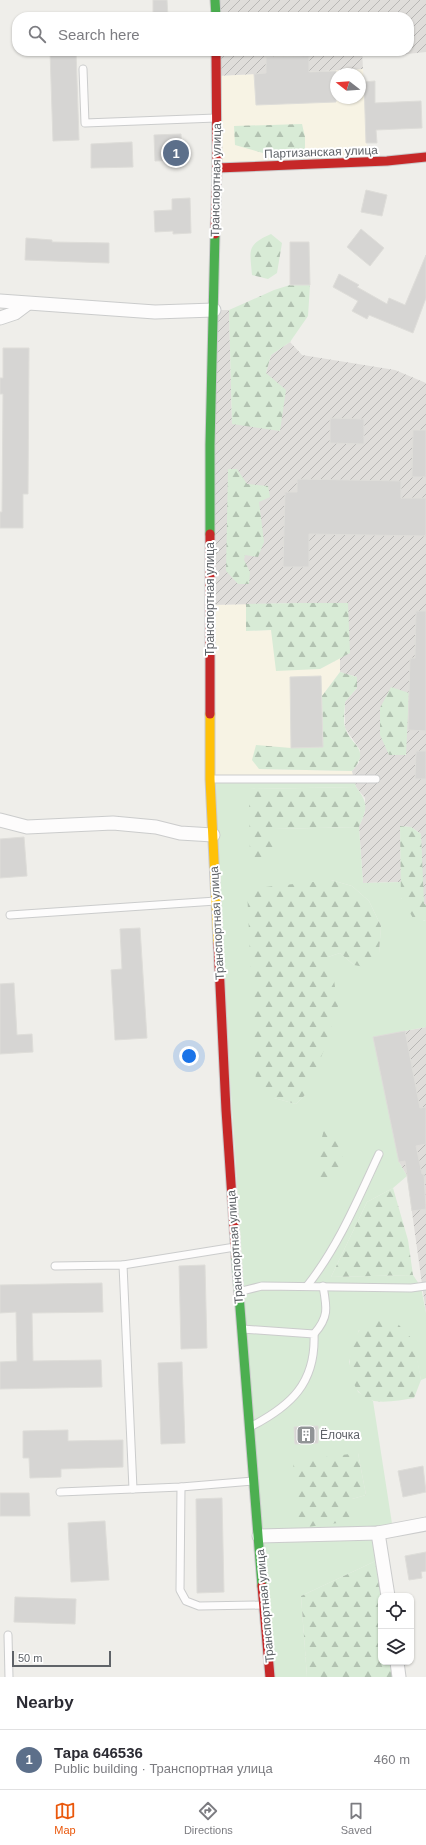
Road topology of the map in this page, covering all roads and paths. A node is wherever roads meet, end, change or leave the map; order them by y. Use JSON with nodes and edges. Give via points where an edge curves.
{"nodes":[{"id":1,"x":216,"y":0,"type":"edge"},
{"id":2,"x":216,"y":12,"type":"edge"},
{"id":3,"x":216,"y":56,"type":"edge"},
{"id":4,"x":83,"y":69,"type":"dead end"},
{"id":5,"x":217,"y":118,"type":"junction"},
{"id":6,"x":426,"y":157,"type":"edge"},
{"id":7,"x":217,"y":168,"type":"junction"},
{"id":8,"x":0,"y":301,"type":"edge"},
{"id":9,"x":27,"y":304,"type":"junction"},
{"id":10,"x":214,"y":310,"type":"junction"},
{"id":11,"x":0,"y":318,"type":"edge"},
{"id":12,"x":210,"y":779,"type":"junction"},
{"id":13,"x":376,"y":779,"type":"dead end"},
{"id":14,"x":0,"y":820,"type":"edge"},
{"id":15,"x":213,"y":835,"type":"junction"},
{"id":16,"x":216,"y":901,"type":"junction"},
{"id":17,"x":10,"y":915,"type":"dead end"},
{"id":18,"x":379,"y":1154,"type":"dead end"},
{"id":19,"x":235,"y":1247,"type":"junction"},
{"id":20,"x":123,"y":1265,"type":"junction"},
{"id":21,"x":55,"y":1266,"type":"dead end"},
{"id":22,"x":307,"y":1286,"type":"junction"},
{"id":23,"x":323,"y":1286,"type":"junction"},
{"id":24,"x":426,"y":1286,"type":"edge"},
{"id":25,"x":238,"y":1292,"type":"junction"},
{"id":26,"x":241,"y":1329,"type":"junction"},
{"id":27,"x":314,"y":1334,"type":"junction"},
{"id":28,"x":250,"y":1427,"type":"junction"},
{"id":29,"x":255,"y":1481,"type":"junction"},
{"id":30,"x":180,"y":1488,"type":"junction"},
{"id":31,"x":133,"y":1489,"type":"junction"},
{"id":32,"x":60,"y":1492,"type":"dead end"},
{"id":33,"x":426,"y":1524,"type":"edge"},
{"id":34,"x":378,"y":1533,"type":"junction"},
{"id":35,"x":259,"y":1536,"type":"junction"},
{"id":36,"x":388,"y":1593,"type":"edge"},
{"id":37,"x":265,"y":1605,"type":"junction"},
{"id":38,"x":8,"y":1635,"type":"dead end"},
{"id":39,"x":397,"y":1665,"type":"edge"},
{"id":40,"x":9,"y":1677,"type":"edge"},
{"id":41,"x":270,"y":1677,"type":"edge"},
{"id":42,"x":399,"y":1677,"type":"edge"}],
"edges":[{"from":1,"to":2,"type":"main road"},
{"from":3,"to":5,"type":"main road","name":"Транспортная улица"},
{"from":4,"to":5,"type":"lane","via":[[85,123]]},
{"from":5,"to":7,"type":"main road","name":"Транспортная улица"},
{"from":6,"to":7,"type":"main road","name":"Партизанская улица"},
{"from":7,"to":10,"type":"main road","name":"Транспортная улица"},
{"from":8,"to":9,"type":"street"},
{"from":9,"to":10,"type":"street","via":[[155,312]]},
{"from":9,"to":11,"type":"street","via":[[15,313]]},
{"from":10,"to":12,"type":"main road","name":"Транспортная улица","via":[[210,445]]},
{"from":12,"to":13,"type":"lane"},
{"from":12,"to":15,"type":"main road","name":"Транспортная улица"},
{"from":14,"to":15,"type":"street","via":[[28,827],[113,823]]},
{"from":15,"to":16,"type":"main road","name":"Транспортная улица"},
{"from":16,"to":17,"type":"lane"},
{"from":16,"to":19,"type":"main road","name":"Транспортная улица"},
{"from":18,"to":22,"type":"lane","via":[[336,1242]]},
{"from":19,"to":20,"type":"lane"},
{"from":19,"to":25,"type":"main road","name":"Транспортная улица"},
{"from":20,"to":21,"type":"lane"},
{"from":20,"to":31,"type":"lane"},
{"from":22,"to":23,"type":"lane"},
{"from":22,"to":25,"type":"lane","via":[[262,1286]]},
{"from":23,"to":24,"type":"lane"},
{"from":23,"to":27,"type":"lane","via":[[326,1318]]},
{"from":25,"to":26,"type":"main road","name":"Транспортная улица"},
{"from":26,"to":27,"type":"lane"},
{"from":26,"to":28,"type":"main road","name":"Транспортная улица"},
{"from":27,"to":28,"type":"lane","via":[[313,1360],[297,1393],[272,1416]]},
{"from":28,"to":29,"type":"main road","name":"Транспортная улица"},
{"from":29,"to":30,"type":"lane"},
{"from":29,"to":35,"type":"main road","name":"Транспортная улица"},
{"from":30,"to":31,"type":"lane"},
{"from":30,"to":37,"type":"lane","via":[[180,1590],[186,1601],[199,1606]]},
{"from":31,"to":32,"type":"lane"},
{"from":33,"to":34,"type":"street","name":"Транспортная улица"},
{"from":34,"to":35,"type":"street","name":"Транспортная улица"},
{"from":34,"to":36,"type":"street"},
{"from":35,"to":37,"type":"main road","name":"Транспортная улица"},
{"from":37,"to":41,"type":"main road","name":"Транспортная улица"},
{"from":38,"to":40,"type":"lane"},
{"from":39,"to":42,"type":"street"}]}
